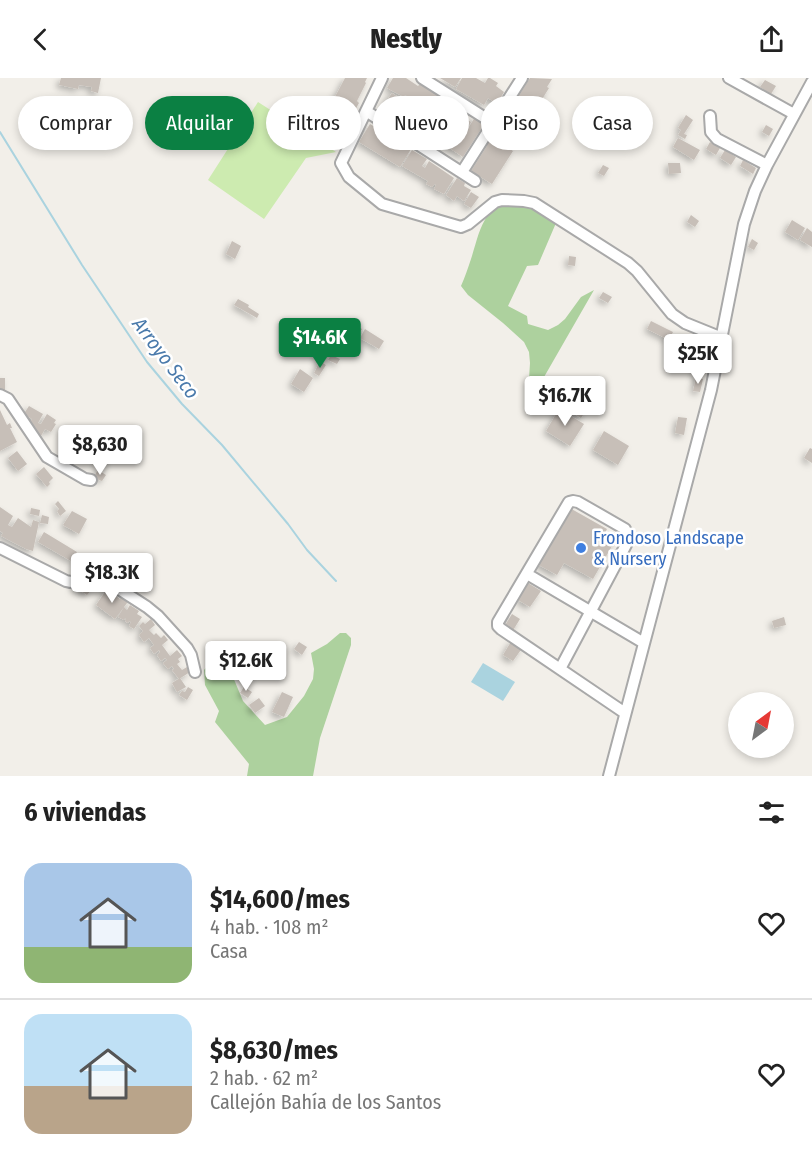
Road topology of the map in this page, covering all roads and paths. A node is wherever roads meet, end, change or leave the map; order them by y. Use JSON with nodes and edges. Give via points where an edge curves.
{"nodes":[{"id":1,"x":382,"y":78,"type":"edge"},
{"id":2,"x":422,"y":78,"type":"edge"},
{"id":3,"x":522,"y":78,"type":"edge"},
{"id":4,"x":729,"y":78,"type":"edge"},
{"id":5,"x":812,"y":82,"type":"edge"},
{"id":6,"x":510,"y":96,"type":"edge"},
{"id":7,"x":366,"y":111,"type":"junction"},
{"id":8,"x":795,"y":114,"type":"junction"},
{"id":9,"x":481,"y":115,"type":"edge"},
{"id":10,"x":710,"y":116,"type":"dead end"},
{"id":11,"x":481,"y":142,"type":"edge"},
{"id":12,"x":767,"y":165,"type":"junction"},
{"id":13,"x":462,"y":172,"type":"junction"},
{"id":14,"x":475,"y":181,"type":"dead end"},
{"id":15,"x":722,"y":338,"type":"junction"},
{"id":16,"x":0,"y":395,"type":"edge"},
{"id":17,"x":91,"y":480,"type":"dead end"},
{"id":18,"x":0,"y":548,"type":"edge"},
{"id":19,"x":527,"y":574,"type":"junction"},
{"id":20,"x":592,"y":612,"type":"junction"},
{"id":21,"x":644,"y":643,"type":"junction"},
{"id":22,"x":560,"y":669,"type":"junction"},
{"id":23,"x":195,"y":672,"type":"dead end"},
{"id":24,"x":625,"y":713,"type":"junction"},
{"id":25,"x":609,"y":776,"type":"edge"}],
"edges":[{"from":1,"to":7,"type":"street"},
{"from":2,"to":9,"type":"street"},
{"from":3,"to":6,"type":"street"},
{"from":4,"to":8,"type":"street"},
{"from":5,"to":8,"type":"street"},
{"from":7,"to":13,"type":"street"},
{"from":7,"to":15,"type":"street","via":[[340,163],[349,177],[382,204],[461,226],[495,202],[512,199],[534,203],[638,271],[679,320]]},
{"from":8,"to":12,"type":"street"},
{"from":10,"to":12,"type":"street","via":[[711,132],[717,139]]},
{"from":11,"to":13,"type":"street"},
{"from":12,"to":15,"type":"street","via":[[744,225]]},
{"from":13,"to":14,"type":"street"},
{"from":15,"to":21,"type":"street"},
{"from":16,"to":17,"type":"street","via":[[8,399],[47,457]]},
{"from":18,"to":23,"type":"street","via":[[66,582],[102,578],[153,611],[187,648]]},
{"from":19,"to":20,"type":"street"},
{"from":19,"to":20,"type":"street","via":[[569,502],[578,502],[625,529],[627,543]]},
{"from":19,"to":22,"type":"street","via":[[498,626]]},
{"from":20,"to":21,"type":"street"},
{"from":20,"to":22,"type":"street"},
{"from":21,"to":24,"type":"street"},
{"from":22,"to":24,"type":"street"},
{"from":24,"to":25,"type":"street"}]}
